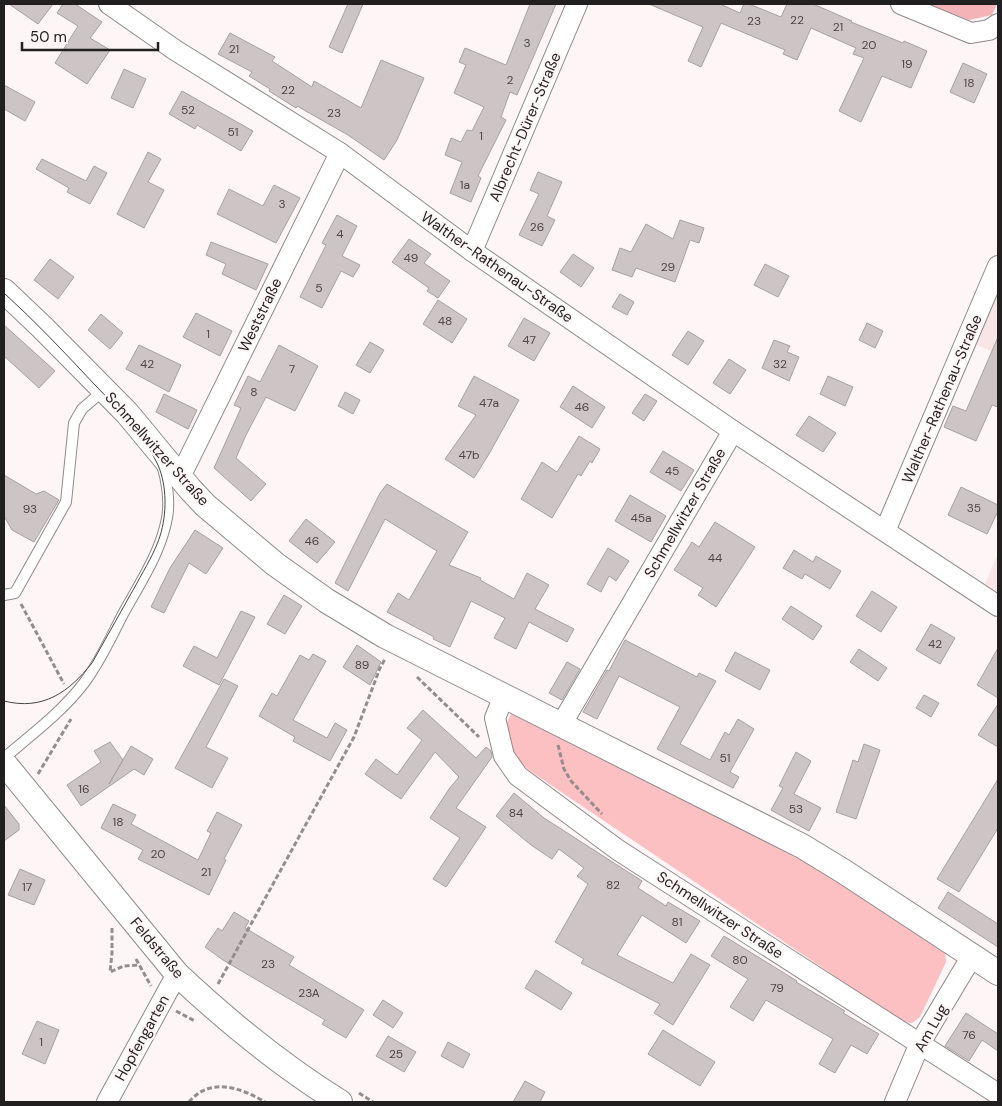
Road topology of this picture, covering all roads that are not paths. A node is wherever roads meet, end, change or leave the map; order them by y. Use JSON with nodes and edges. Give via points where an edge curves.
{"nodes":[{"id":1,"x":109,"y":4,"type":"edge"},
{"id":2,"x":577,"y":4,"type":"edge"},
{"id":3,"x":901,"y":4,"type":"edge"},
{"id":4,"x":998,"y":24,"type":"edge"},
{"id":5,"x":340,"y":153,"type":"junction"},
{"id":6,"x":472,"y":251,"type":"junction"},
{"id":7,"x":998,"y":266,"type":"edge"},
{"id":8,"x":4,"y":291,"type":"edge"},
{"id":9,"x":104,"y":390,"type":"junction"},
{"id":10,"x":733,"y":431,"type":"junction"},
{"id":11,"x":152,"y":443,"type":"junction"},
{"id":12,"x":180,"y":477,"type":"junction"},
{"id":13,"x":885,"y":531,"type":"junction"},
{"id":14,"x":4,"y":595,"type":"edge"},
{"id":15,"x":998,"y":606,"type":"edge"},
{"id":16,"x":504,"y":696,"type":"junction"},
{"id":17,"x":561,"y":725,"type":"junction"},
{"id":18,"x":4,"y":758,"type":"edge"},
{"id":19,"x":4,"y":763,"type":"edge"},
{"id":20,"x":972,"y":956,"type":"junction"},
{"id":21,"x":998,"y":973,"type":"edge"},
{"id":22,"x":177,"y":974,"type":"junction"},
{"id":23,"x":920,"y":1043,"type":"junction"},
{"id":24,"x":998,"y":1094,"type":"edge"},
{"id":25,"x":107,"y":1102,"type":"edge"},
{"id":26,"x":340,"y":1102,"type":"edge"},
{"id":27,"x":895,"y":1102,"type":"edge"}],
"edges":[{"from":1,"to":5,"type":"street","name":"Walther-Rathenau-Straße"},
{"from":2,"to":6,"type":"street","name":"Albrecht-Dürer-Straße"},
{"from":3,"to":4,"type":"street","via":[[972,33],[989,30]]},
{"from":5,"to":6,"type":"street","name":"Walther-Rathenau-Straße"},
{"from":5,"to":12,"type":"street","name":"Weststraße"},
{"from":6,"to":10,"type":"street","name":"Walther-Rathenau-Straße"},
{"from":7,"to":13,"type":"street","name":"Walther-Rathenau-Straße"},
{"from":8,"to":9,"type":"street","name":"Schmellwitzer Straße"},
{"from":9,"to":11,"type":"street","name":"Schmellwitzer Straße"},
{"from":9,"to":14,"type":"lane","via":[[82,409],[74,423],[66,502],[15,593]]},
{"from":10,"to":13,"type":"street","name":"Walther-Rathenau-Straße"},
{"from":10,"to":17,"type":"street","name":"Schmellwitzer Straße"},
{"from":11,"to":12,"type":"street","name":"Schmellwitzer Straße"},
{"from":11,"to":18,"type":"lane","via":[[163,467],[168,516],[154,556],[84,683]]},
{"from":12,"to":16,"type":"street","name":"Schmellwitzer Straße","via":[[205,505],[275,564],[328,601],[396,642]]},
{"from":13,"to":15,"type":"street","name":"Walther-Rathenau-Straße"},
{"from":16,"to":17,"type":"street","name":"Schmellwitzer Straße"},
{"from":16,"to":23,"type":"street","name":"Schmellwitzer Straße","via":[[496,718],[504,756],[518,776],[609,843]]},
{"from":17,"to":20,"type":"street","name":"Schmellwitzer Straße","via":[[802,846]]},
{"from":19,"to":22,"type":"street","name":"Feldstraße"},
{"from":20,"to":21,"type":"street","name":"Schmellwitzer Straße"},
{"from":20,"to":23,"type":"street","name":"Am Lug"},
{"from":22,"to":25,"type":"street","name":"Hopfengarten"},
{"from":22,"to":26,"type":"street","name":"Feldstraße","via":[[245,1033]]},
{"from":23,"to":24,"type":"street","name":"Schmellwitzer Straße"},
{"from":23,"to":27,"type":"street","name":"Am Lug"}]}
